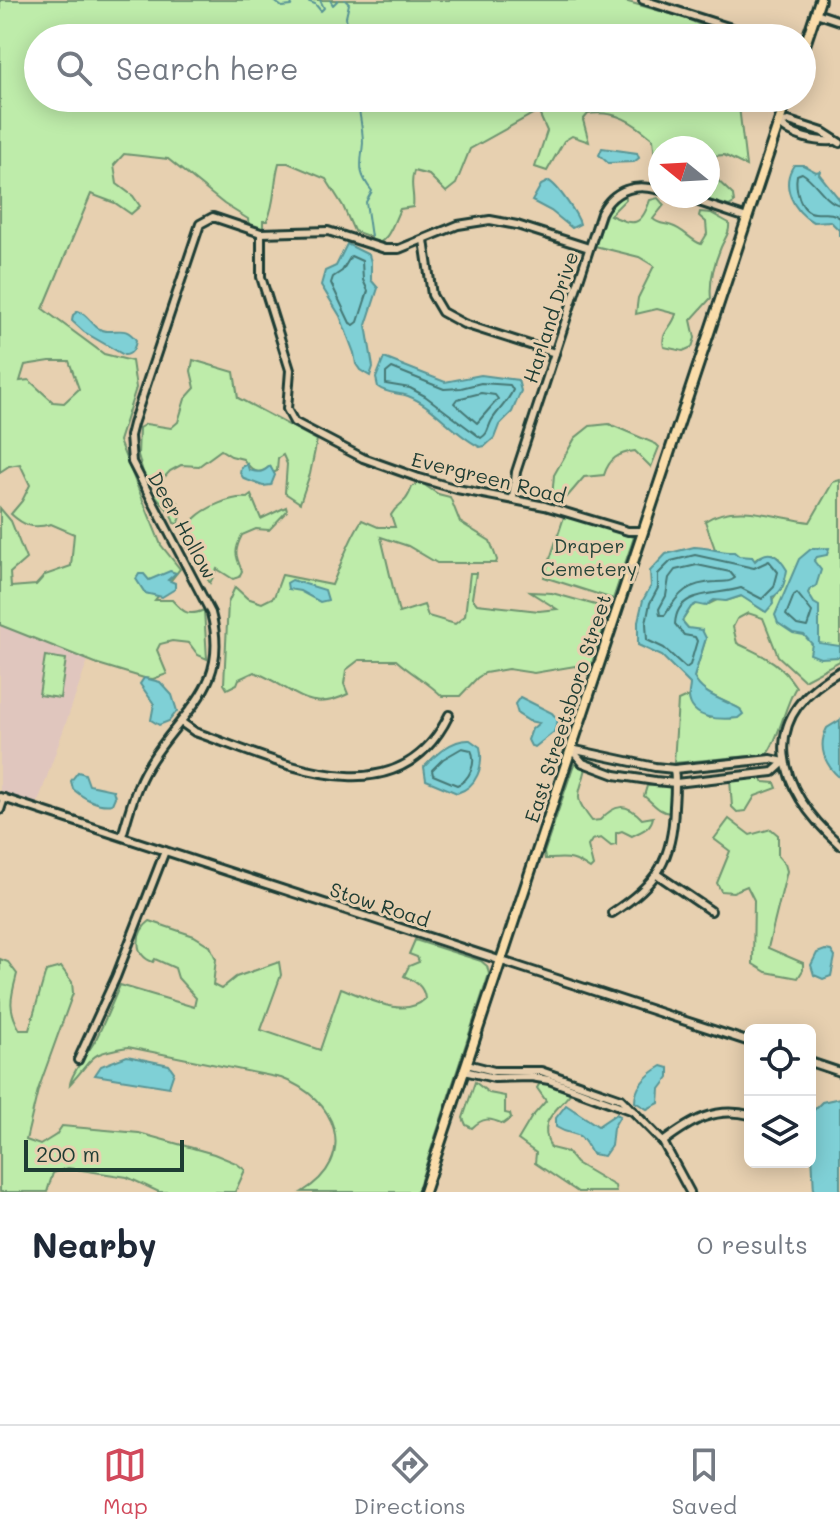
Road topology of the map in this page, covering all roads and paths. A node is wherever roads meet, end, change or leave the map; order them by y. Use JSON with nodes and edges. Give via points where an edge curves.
{"nodes":[{"id":1,"x":643,"y":0,"type":"edge"},
{"id":2,"x":820,"y":0,"type":"edge"},
{"id":3,"x":816,"y":13,"type":"junction"},
{"id":4,"x":840,"y":21,"type":"edge"},
{"id":5,"x":719,"y":24,"type":"edge"},
{"id":6,"x":812,"y":24,"type":"edge"},
{"id":7,"x":783,"y":112,"type":"edge"},
{"id":8,"x":779,"y":123,"type":"junction"},
{"id":9,"x":837,"y":142,"type":"edge"},
{"id":10,"x":648,"y":189,"type":"edge"},
{"id":11,"x":717,"y":208,"type":"edge"},
{"id":12,"x":747,"y":218,"type":"junction"},
{"id":13,"x":261,"y":233,"type":"junction"},
{"id":14,"x":424,"y":240,"type":"junction"},
{"id":15,"x":589,"y":248,"type":"junction"},
{"id":16,"x":555,"y":353,"type":"junction"},
{"id":17,"x":513,"y":498,"type":"junction"},
{"id":18,"x":643,"y":531,"type":"junction"},
{"id":19,"x":840,"y":672,"type":"edge"},
{"id":20,"x":449,"y":715,"type":"dead end"},
{"id":21,"x":181,"y":722,"type":"junction"},
{"id":22,"x":571,"y":749,"type":"junction"},
{"id":23,"x":784,"y":762,"type":"junction"},
{"id":24,"x":674,"y":769,"type":"junction"},
{"id":25,"x":676,"y":783,"type":"junction"},
{"id":26,"x":2,"y":797,"type":"edge"},
{"id":27,"x":0,"y":810,"type":"edge"},
{"id":28,"x":122,"y":836,"type":"junction"},
{"id":29,"x":840,"y":845,"type":"edge"},
{"id":30,"x":165,"y":851,"type":"junction"},
{"id":31,"x":658,"y":875,"type":"junction"},
{"id":32,"x":711,"y":911,"type":"dead end"},
{"id":33,"x":612,"y":913,"type":"dead end"},
{"id":34,"x":501,"y":961,"type":"junction"},
{"id":35,"x":744,"y":1040,"type":"edge"},
{"id":36,"x":78,"y":1060,"type":"dead end"},
{"id":37,"x":816,"y":1064,"type":"edge"},
{"id":38,"x":465,"y":1067,"type":"junction"},
{"id":39,"x":840,"y":1072,"type":"edge"},
{"id":40,"x":744,"y":1114,"type":"edge"},
{"id":41,"x":663,"y":1142,"type":"junction"},
{"id":42,"x":424,"y":1192,"type":"edge"},
{"id":43,"x":690,"y":1192,"type":"edge"}],
"edges":[{"from":1,"to":5,"type":"street"},
{"from":2,"to":3,"type":"main road"},
{"from":3,"to":4,"type":"street"},
{"from":3,"to":6,"type":"main road"},
{"from":7,"to":8,"type":"main road","name":"East Streetsboro Street"},
{"from":8,"to":9,"type":"street","via":[[823,132]]},
{"from":8,"to":12,"type":"main road","name":"East Streetsboro Street"},
{"from":10,"to":15,"type":"street","name":"Harland Drive","via":[[633,187],[615,195],[601,213]]},
{"from":11,"to":12,"type":"street"},
{"from":12,"to":18,"type":"main road","name":"East Streetsboro Street"},
{"from":13,"to":14,"type":"street","via":[[328,231],[385,249]]},
{"from":13,"to":17,"type":"street","name":"Evergreen Road","via":[[263,288],[290,370],[290,418],[382,466],[457,489]]},
{"from":13,"to":21,"type":"street","name":"Deer Hollow","via":[[209,217],[200,224],[130,436],[138,476],[204,597],[215,628],[217,651],[210,680]]},
{"from":14,"to":15,"type":"street","via":[[458,225],[490,220]]},
{"from":14,"to":16,"type":"street","via":[[432,295],[442,312]]},
{"from":15,"to":16,"type":"street","name":"Harland Drive"},
{"from":16,"to":17,"type":"street","name":"Harland Drive","via":[[516,472]]},
{"from":17,"to":18,"type":"street","name":"Evergreen Road"},
{"from":18,"to":22,"type":"main road","name":"East Streetsboro Street"},
{"from":19,"to":23,"type":"street","via":[[811,690],[794,712]]},
{"from":20,"to":21,"type":"street","via":[[413,758],[381,774],[349,778],[316,773],[195,732]]},
{"from":21,"to":28,"type":"street","name":"Deer Hollow","via":[[146,769]]},
{"from":22,"to":24,"type":"street"},
{"from":22,"to":25,"type":"street","via":[[583,763],[615,775]]},
{"from":22,"to":34,"type":"main road","name":"East Streetsboro Street"},
{"from":23,"to":24,"type":"street"},
{"from":23,"to":25,"type":"street","via":[[773,772]]},
{"from":23,"to":29,"type":"street","via":[[797,797]]},
{"from":24,"to":25,"type":"street"},
{"from":25,"to":31,"type":"street","via":[[671,843]]},
{"from":26,"to":27,"type":"street"},
{"from":26,"to":28,"type":"street","name":"Stow Road"},
{"from":28,"to":30,"type":"street","name":"Stow Road"},
{"from":30,"to":34,"type":"street","name":"Stow Road"},
{"from":30,"to":36,"type":"street"},
{"from":31,"to":32,"type":"street"},
{"from":31,"to":33,"type":"street"},
{"from":34,"to":35,"type":"street","name":"Stow Road"},
{"from":34,"to":38,"type":"main road","name":"East Streetsboro Street"},
{"from":37,"to":39,"type":"street"},
{"from":38,"to":41,"type":"street","via":[[493,1078],[545,1076],[604,1096],[633,1111]]},
{"from":38,"to":42,"type":"main road","name":"East Streetsboro Street"},
{"from":40,"to":41,"type":"street","via":[[704,1116]]},
{"from":41,"to":43,"type":"street"}]}
